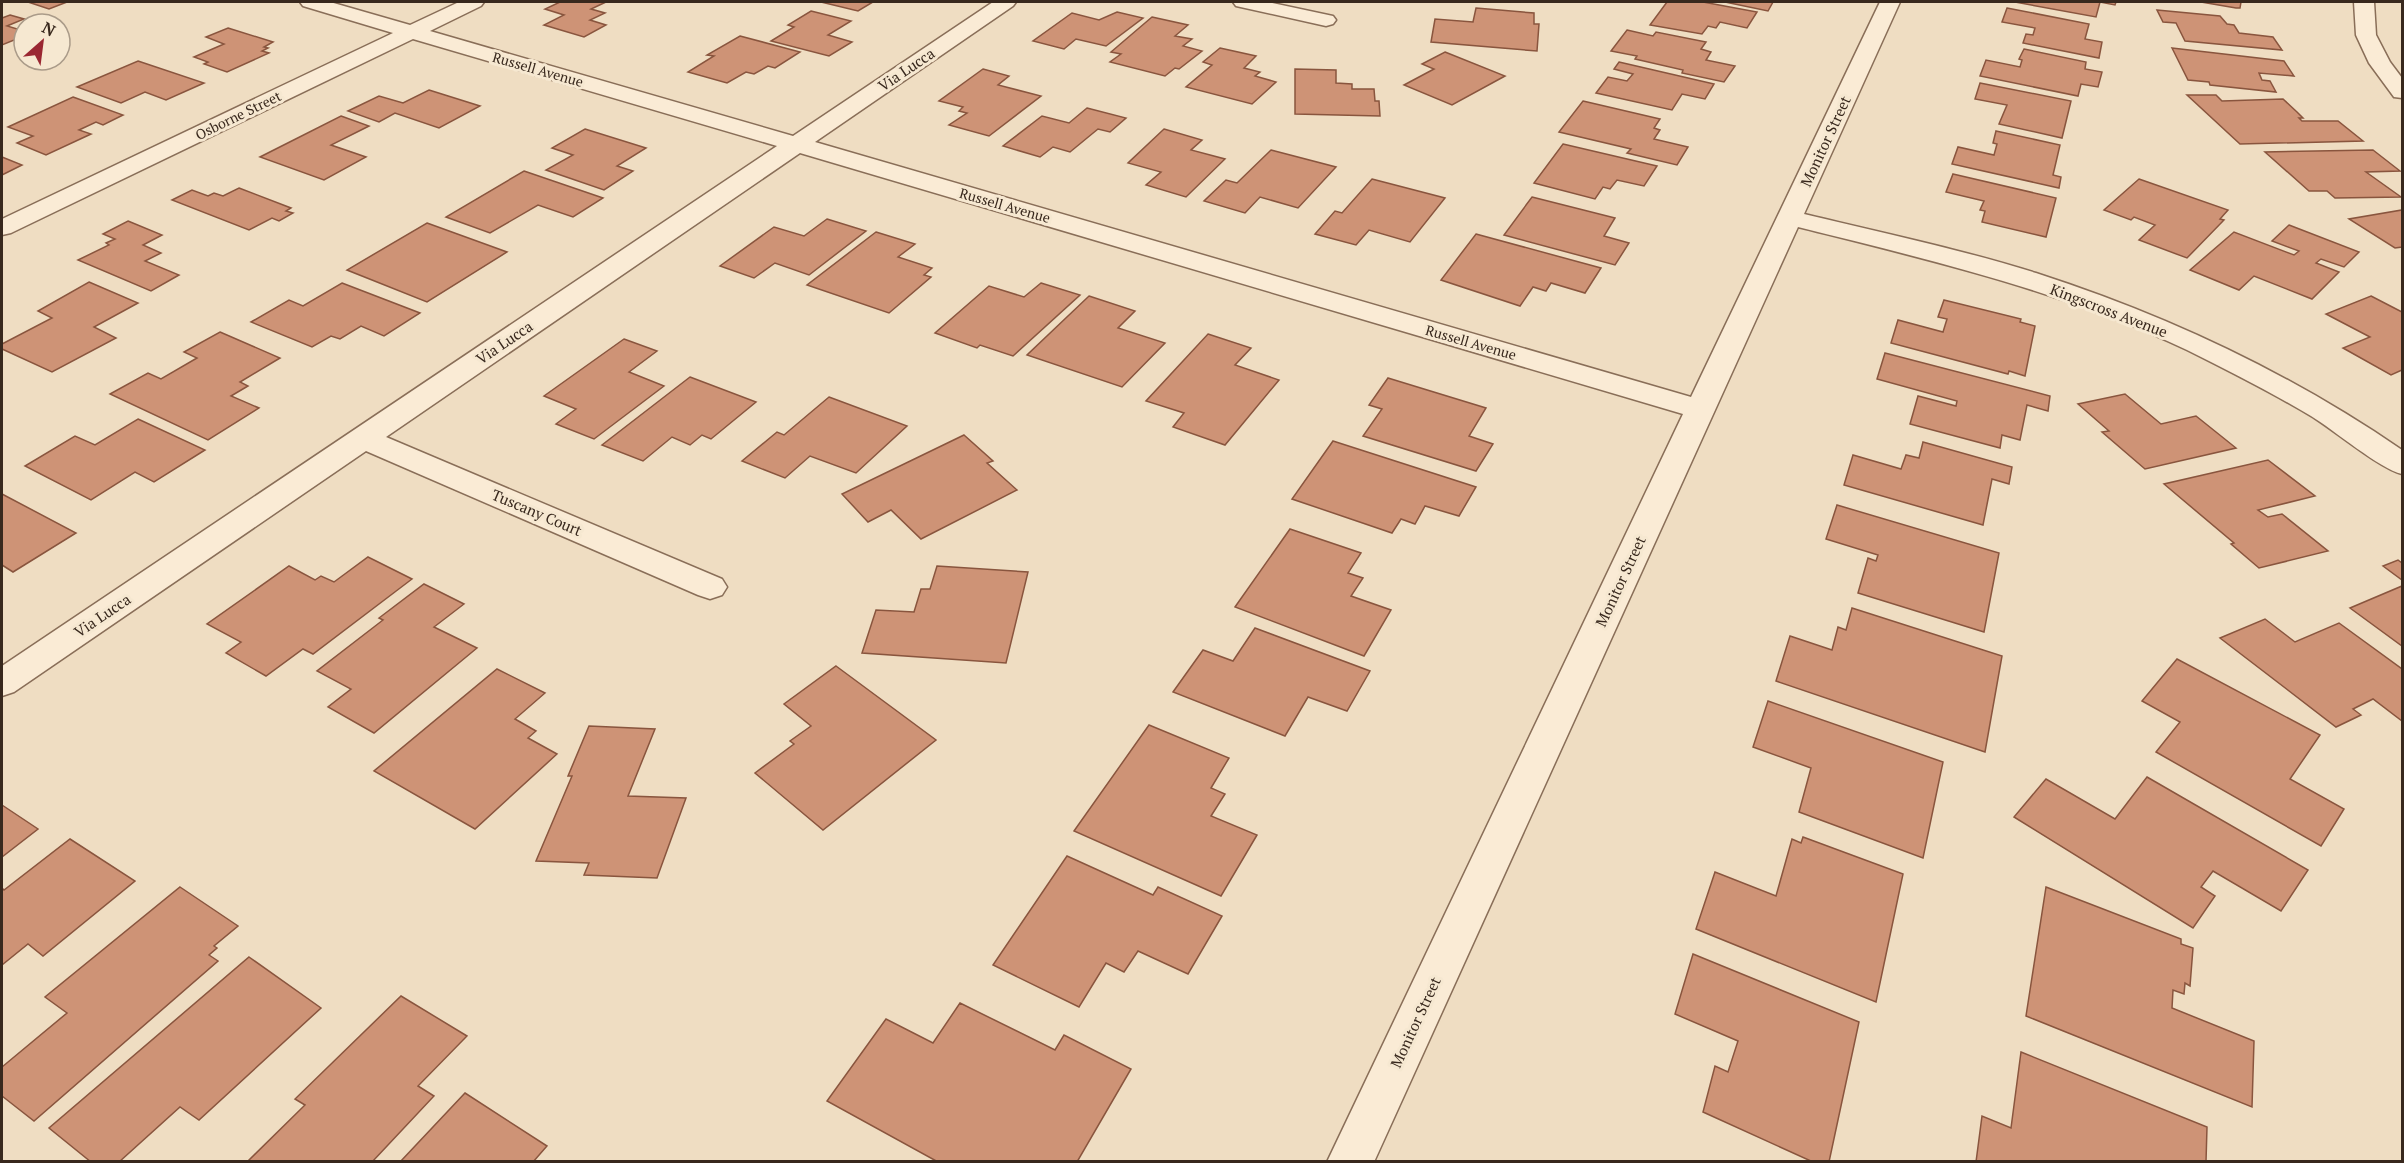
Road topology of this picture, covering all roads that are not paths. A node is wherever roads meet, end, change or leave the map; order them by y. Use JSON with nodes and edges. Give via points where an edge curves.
{"nodes":[{"id":1,"x":310,"y":2,"type":"edge"},
{"id":2,"x":474,"y":2,"type":"edge"},
{"id":3,"x":1006,"y":2,"type":"edge"},
{"id":4,"x":1243,"y":2,"type":"edge"},
{"id":5,"x":1890,"y":2,"type":"edge"},
{"id":6,"x":2364,"y":2,"type":"edge"},
{"id":7,"x":1326,"y":20,"type":"dead end"},
{"id":8,"x":412,"y":32,"type":"junction"},
{"id":9,"x":2403,"y":92,"type":"edge"},
{"id":10,"x":796,"y":144,"type":"junction"},
{"id":11,"x":1790,"y":218,"type":"junction"},
{"id":12,"x":2,"y":228,"type":"edge"},
{"id":13,"x":1700,"y":409,"type":"junction"},
{"id":14,"x":363,"y":438,"type":"junction"},
{"id":15,"x":2403,"y":464,"type":"edge"},
{"id":16,"x":710,"y":587,"type":"dead end"},
{"id":17,"x":2,"y":683,"type":"edge"},
{"id":18,"x":1350,"y":1161,"type":"edge"}],
"edges":[{"from":1,"to":8,"type":"street","name":"Russell Avenue"},
{"from":2,"to":8,"type":"street","name":"Osborne Street"},
{"from":3,"to":10,"type":"street","name":"Via Lucca"},
{"from":4,"to":7,"type":"street"},
{"from":5,"to":11,"type":"street","name":"Monitor Street"},
{"from":6,"to":9,"type":"street","via":[[2366,35],[2380,63]]},
{"from":8,"to":10,"type":"street","name":"Russell Avenue"},
{"from":8,"to":12,"type":"street","name":"Osborne Street"},
{"from":10,"to":13,"type":"street","name":"Russell Avenue"},
{"from":10,"to":14,"type":"street","name":"Via Lucca"},
{"from":11,"to":13,"type":"street","name":"Monitor Street"},
{"from":11,"to":15,"type":"street","name":"Kingscross Avenue","via":[[1971,262],[2145,322],[2300,398]]},
{"from":13,"to":18,"type":"street","name":"Monitor Street"},
{"from":14,"to":16,"type":"street","name":"Tuscany Court"},
{"from":14,"to":17,"type":"street","name":"Via Lucca"}]}
